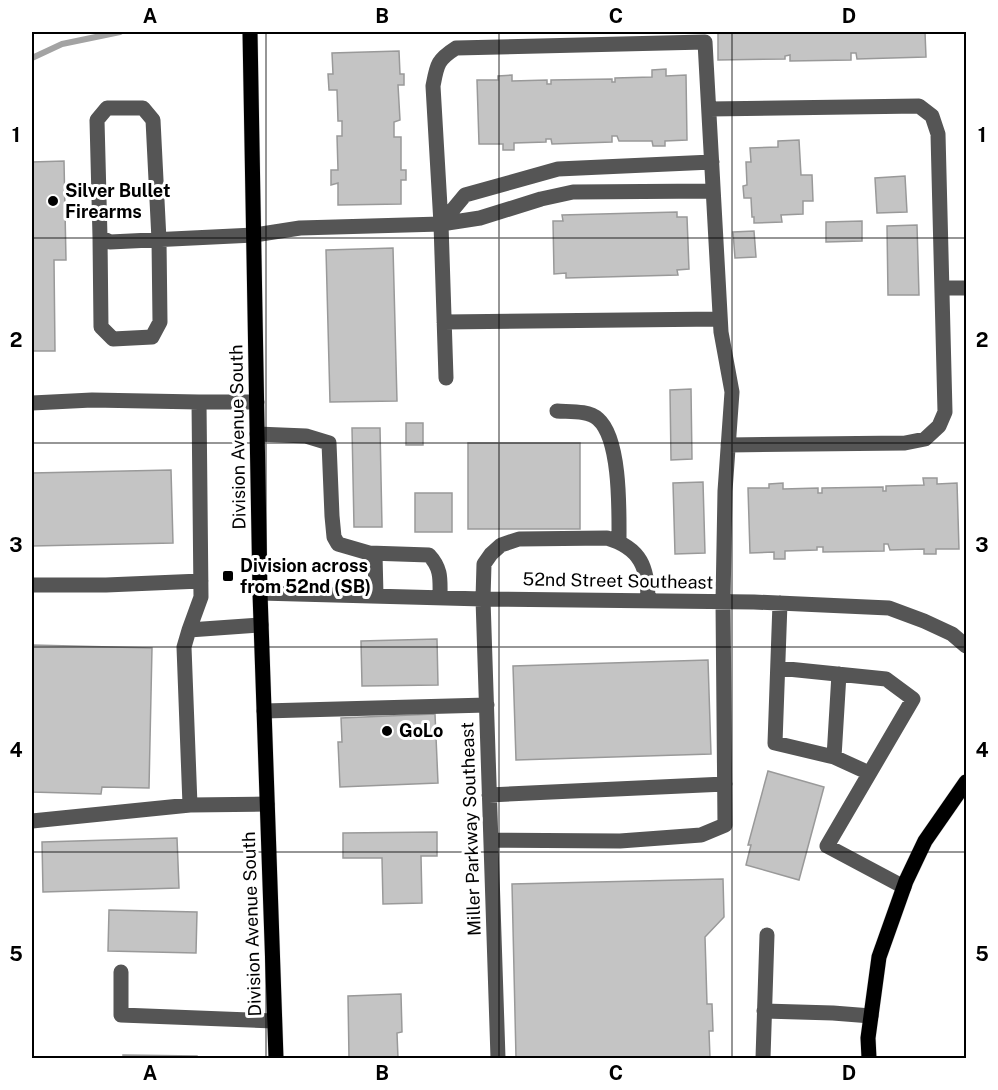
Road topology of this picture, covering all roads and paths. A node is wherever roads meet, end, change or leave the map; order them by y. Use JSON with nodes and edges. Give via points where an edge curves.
{"nodes":[{"id":1,"x":250,"y":34,"type":"edge"},
{"id":2,"x":708,"y":109,"type":"junction"},
{"id":3,"x":711,"y":162,"type":"junction"},
{"id":4,"x":713,"y":191,"type":"junction"},
{"id":5,"x":441,"y":224,"type":"junction"},
{"id":6,"x":254,"y":235,"type":"junction"},
{"id":7,"x":100,"y":237,"type":"junction"},
{"id":8,"x":159,"y":240,"type":"junction"},
{"id":9,"x":942,"y":288,"type":"junction"},
{"id":10,"x":966,"y":288,"type":"edge"},
{"id":11,"x":720,"y":319,"type":"junction"},
{"id":12,"x":444,"y":322,"type":"junction"},
{"id":13,"x":446,"y":378,"type":"dead end"},
{"id":14,"x":199,"y":402,"type":"junction"},
{"id":15,"x":257,"y":402,"type":"junction"},
{"id":16,"x":32,"y":403,"type":"edge"},
{"id":17,"x":557,"y":411,"type":"dead end"},
{"id":18,"x":257,"y":434,"type":"junction"},
{"id":19,"x":728,"y":446,"type":"junction"},
{"id":20,"x":619,"y":542,"type":"junction"},
{"id":21,"x":375,"y":554,"type":"junction"},
{"id":22,"x":201,"y":581,"type":"junction"},
{"id":23,"x":32,"y":585,"type":"edge"},
{"id":24,"x":260,"y":593,"type":"junction"},
{"id":25,"x":376,"y":596,"type":"junction"},
{"id":26,"x":440,"y":598,"type":"junction"},
{"id":27,"x":483,"y":599,"type":"junction"},
{"id":28,"x":648,"y":601,"type":"junction"},
{"id":29,"x":723,"y":602,"type":"junction"},
{"id":30,"x":780,"y":603,"type":"junction"},
{"id":31,"x":261,"y":625,"type":"junction"},
{"id":32,"x":189,"y":630,"type":"junction"},
{"id":33,"x":966,"y":646,"type":"edge"},
{"id":34,"x":778,"y":668,"type":"junction"},
{"id":35,"x":839,"y":674,"type":"junction"},
{"id":36,"x":487,"y":705,"type":"junction"},
{"id":37,"x":264,"y":711,"type":"junction"},
{"id":38,"x":834,"y":757,"type":"junction"},
{"id":39,"x":869,"y":773,"type":"junction"},
{"id":40,"x":966,"y":782,"type":"edge"},
{"id":41,"x":725,"y":784,"type":"junction"},
{"id":42,"x":489,"y":795,"type":"junction"},
{"id":43,"x":267,"y":804,"type":"junction"},
{"id":44,"x":190,"y":805,"type":"junction"},
{"id":45,"x":32,"y":821,"type":"edge"},
{"id":46,"x":491,"y":840,"type":"junction"},
{"id":47,"x":904,"y":887,"type":"junction"},
{"id":48,"x":767,"y":935,"type":"dead end"},
{"id":49,"x":121,"y":972,"type":"dead end"},
{"id":50,"x":764,"y":1011,"type":"junction"},
{"id":51,"x":871,"y":1016,"type":"junction"},
{"id":52,"x":274,"y":1021,"type":"junction"},
{"id":53,"x":276,"y":1059,"type":"edge"},
{"id":54,"x":498,"y":1059,"type":"edge"},
{"id":55,"x":763,"y":1059,"type":"edge"},
{"id":56,"x":869,"y":1059,"type":"edge"}],
"edges":[{"from":1,"to":6,"type":"main road","name":"Division Avenue South"},
{"from":2,"to":3,"type":"street"},
{"from":2,"to":5,"type":"street","via":[[705,42],[456,48],[437,64],[433,86]]},
{"from":2,"to":9,"type":"street","via":[[919,106],[932,116],[938,134]]},
{"from":3,"to":4,"type":"street"},
{"from":3,"to":5,"type":"street","via":[[558,169],[465,195]]},
{"from":4,"to":5,"type":"street","via":[[573,192],[480,218]]},
{"from":4,"to":11,"type":"street"},
{"from":5,"to":6,"type":"street","via":[[300,228]]},
{"from":5,"to":12,"type":"street"},
{"from":6,"to":8,"type":"street"},
{"from":6,"to":15,"type":"main road","name":"Division Avenue South"},
{"from":7,"to":8,"type":"street","via":[[110,242]]},
{"from":7,"to":8,"type":"street","via":[[101,327],[113,339],[152,337],[160,322]]},
{"from":7,"to":8,"type":"street","via":[[97,120],[107,108],[143,108],[153,120]]},
{"from":9,"to":10,"type":"street"},
{"from":9,"to":19,"type":"street","via":[[945,412],[939,426],[925,439],[904,443]]},
{"from":11,"to":12,"type":"street"},
{"from":11,"to":19,"type":"street","via":[[732,392]]},
{"from":12,"to":13,"type":"street"},
{"from":14,"to":15,"type":"street"},
{"from":14,"to":16,"type":"street"},
{"from":14,"to":22,"type":"street"},
{"from":15,"to":18,"type":"main road","name":"Division Avenue South"},
{"from":17,"to":20,"type":"street","via":[[592,415],[606,430],[618,488]]},
{"from":18,"to":21,"type":"street","via":[[306,436],[329,443],[334,537],[338,544]]},
{"from":18,"to":24,"type":"main road","name":"Division Avenue South"},
{"from":19,"to":29,"type":"street"},
{"from":20,"to":27,"type":"street","name":"Miller Parkway Southeast","via":[[607,538],[519,539],[501,545],[484,564]]},
{"from":20,"to":28,"type":"street","via":[[638,555],[643,565]]},
{"from":21,"to":25,"type":"street"},
{"from":21,"to":26,"type":"street","via":[[429,555],[439,573]]},
{"from":22,"to":23,"type":"street"},
{"from":22,"to":32,"type":"street","via":[[201,597]]},
{"from":24,"to":25,"type":"street","name":"52nd Street Southeast"},
{"from":24,"to":31,"type":"main road","name":"Division Avenue South"},
{"from":25,"to":26,"type":"street","name":"52nd Street Southeast"},
{"from":26,"to":27,"type":"street","name":"52nd Street Southeast"},
{"from":27,"to":28,"type":"street","name":"52nd Street Southeast"},
{"from":27,"to":36,"type":"street","name":"Miller Parkway Southeast"},
{"from":28,"to":29,"type":"street","name":"52nd Street Southeast"},
{"from":29,"to":30,"type":"street","name":"52nd Street Southeast"},
{"from":29,"to":41,"type":"street"},
{"from":30,"to":33,"type":"street","name":"52nd Street Southeast","via":[[889,608],[952,634]]},
{"from":30,"to":34,"type":"street"},
{"from":31,"to":32,"type":"street"},
{"from":31,"to":37,"type":"main road","name":"Division Avenue South"},
{"from":32,"to":44,"type":"street","via":[[184,646]]},
{"from":34,"to":35,"type":"street"},
{"from":34,"to":38,"type":"street","via":[[775,743]]},
{"from":35,"to":38,"type":"street"},
{"from":35,"to":39,"type":"street","via":[[886,679],[913,699]]},
{"from":36,"to":37,"type":"street"},
{"from":36,"to":42,"type":"street","name":"Miller Parkway Southeast"},
{"from":37,"to":43,"type":"main road","name":"Division Avenue South"},
{"from":38,"to":39,"type":"street"},
{"from":39,"to":47,"type":"street","via":[[827,846]]},
{"from":40,"to":47,"type":"main road","via":[[925,842]]},
{"from":41,"to":42,"type":"street"},
{"from":41,"to":46,"type":"street","via":[[725,825],[701,835],[620,841]]},
{"from":42,"to":46,"type":"street","name":"Miller Parkway Southeast"},
{"from":43,"to":44,"type":"street"},
{"from":43,"to":52,"type":"main road","name":"Division Avenue South"},
{"from":44,"to":45,"type":"street"},
{"from":46,"to":54,"type":"street","name":"Miller Parkway Southeast"},
{"from":47,"to":51,"type":"main road","via":[[879,957]]},
{"from":48,"to":50,"type":"street"},
{"from":49,"to":52,"type":"street","via":[[121,1015]]},
{"from":50,"to":51,"type":"street"},
{"from":50,"to":55,"type":"street"},
{"from":51,"to":56,"type":"main road"},
{"from":52,"to":53,"type":"main road","name":"Division Avenue South"}]}
